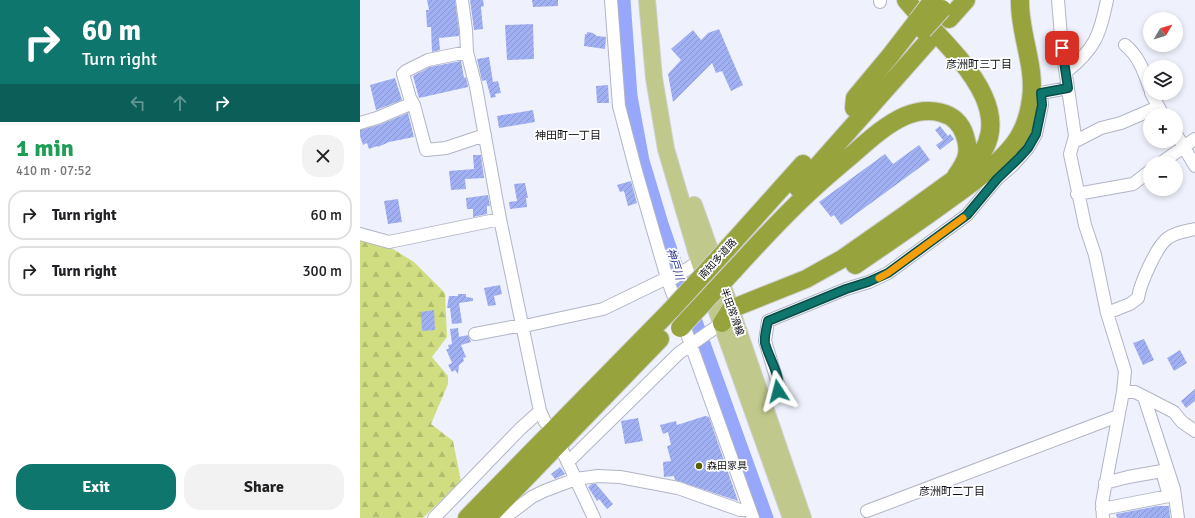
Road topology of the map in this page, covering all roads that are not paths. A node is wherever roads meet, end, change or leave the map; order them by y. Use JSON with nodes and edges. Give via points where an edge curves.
{"nodes":[{"id":1,"x":462,"y":0,"type":"edge"},
{"id":2,"x":611,"y":0,"type":"edge"},
{"id":3,"x":647,"y":0,"type":"edge"},
{"id":4,"x":906,"y":0,"type":"edge"},
{"id":5,"x":920,"y":0,"type":"edge"},
{"id":6,"x":966,"y":0,"type":"edge"},
{"id":7,"x":1020,"y":0,"type":"edge"},
{"id":8,"x":1058,"y":0,"type":"edge"},
{"id":9,"x":1107,"y":0,"type":"edge"},
{"id":10,"x":944,"y":7,"type":"edge"},
{"id":11,"x":923,"y":30,"type":"junction"},
{"id":12,"x":1125,"y":45,"type":"dead end"},
{"id":13,"x":467,"y":52,"type":"junction"},
{"id":14,"x":1143,"y":70,"type":"edge"},
{"id":15,"x":1066,"y":72,"type":"junction"},
{"id":16,"x":1068,"y":88,"type":"junction"},
{"id":17,"x":413,"y":102,"type":"junction"},
{"id":18,"x":659,"y":107,"type":"junction"},
{"id":19,"x":1143,"y":116,"type":"edge"},
{"id":20,"x":360,"y":123,"type":"edge"},
{"id":21,"x":485,"y":135,"type":"junction"},
{"id":22,"x":1195,"y":139,"type":"edge"},
{"id":23,"x":1074,"y":142,"type":"junction"},
{"id":24,"x":1184,"y":146,"type":"junction"},
{"id":25,"x":1170,"y":156,"type":"edge"},
{"id":26,"x":1195,"y":166,"type":"edge"},
{"id":27,"x":986,"y":171,"type":"junction"},
{"id":28,"x":1143,"y":176,"type":"edge"},
{"id":29,"x":954,"y":180,"type":"junction"},
{"id":30,"x":1077,"y":194,"type":"junction"},
{"id":31,"x":500,"y":219,"type":"junction"},
{"id":32,"x":1195,"y":229,"type":"edge"},
{"id":33,"x":360,"y":234,"type":"edge"},
{"id":34,"x":730,"y":261,"type":"junction"},
{"id":35,"x":695,"y":264,"type":"junction"},
{"id":36,"x":669,"y":280,"type":"junction"},
{"id":37,"x":1107,"y":313,"type":"junction"},
{"id":38,"x":726,"y":320,"type":"junction"},
{"id":39,"x":673,"y":323,"type":"junction"},
{"id":40,"x":522,"y":326,"type":"junction"},
{"id":41,"x":475,"y":334,"type":"dead end"},
{"id":42,"x":691,"y":345,"type":"junction"},
{"id":43,"x":1123,"y":392,"type":"junction"},
{"id":44,"x":1144,"y":397,"type":"junction"},
{"id":45,"x":763,"y":401,"type":"junction"},
{"id":46,"x":540,"y":411,"type":"junction"},
{"id":47,"x":1118,"y":416,"type":"junction"},
{"id":48,"x":545,"y":422,"type":"dead end"},
{"id":49,"x":1195,"y":431,"type":"edge"},
{"id":50,"x":562,"y":450,"type":"dead end"},
{"id":51,"x":568,"y":462,"type":"junction"},
{"id":52,"x":576,"y":479,"type":"junction"},
{"id":53,"x":1105,"y":483,"type":"junction"},
{"id":54,"x":867,"y":511,"type":"dead end"},
{"id":55,"x":751,"y":514,"type":"edge"},
{"id":56,"x":1103,"y":514,"type":"edge"},
{"id":57,"x":434,"y":518,"type":"edge"},
{"id":58,"x":467,"y":518,"type":"edge"},
{"id":59,"x":487,"y":518,"type":"edge"},
{"id":60,"x":504,"y":518,"type":"edge"},
{"id":61,"x":594,"y":518,"type":"edge"},
{"id":62,"x":737,"y":518,"type":"edge"},
{"id":63,"x":791,"y":518,"type":"edge"},
{"id":64,"x":803,"y":518,"type":"edge"},
{"id":65,"x":1178,"y":518,"type":"edge"}],
"edges":[{"from":1,"to":13,"type":"street"},
{"from":2,"to":36,"type":"street","via":[[619,106]]},
{"from":3,"to":18,"type":"main road","name":"半田常滑線"},
{"from":4,"to":29,"type":"highway","via":[[963,64],[988,105],[991,127],[985,149],[977,161]]},
{"from":5,"to":27,"type":"highway","via":[[975,63],[997,96],[1001,108],[1000,136]]},
{"from":6,"to":10,"type":"highway"},
{"from":7,"to":27,"type":"highway","via":[[1032,84],[1029,110],[1026,122],[1014,144]]},
{"from":8,"to":15,"type":"street"},
{"from":9,"to":15,"type":"street","via":[[1096,41],[1080,61]]},
{"from":10,"to":11,"type":"highway","name":"南知多道路"},
{"from":10,"to":11,"type":"highway","bridge":true},
{"from":11,"to":34,"type":"highway","name":"南知多道路","via":[[854,108]]},
{"from":11,"to":34,"type":"highway","name":"南知多道路","via":[[776,213]]},
{"from":12,"to":14,"type":"street","via":[[1135,55]]},
{"from":13,"to":17,"type":"street","via":[[428,60],[406,71],[403,74]]},
{"from":13,"to":21,"type":"street"},
{"from":15,"to":16,"type":"street"},
{"from":16,"to":23,"type":"street"},
{"from":16,"to":45,"type":"street","via":[[1041,93],[1042,105],[1036,134],[1028,148],[997,179],[967,215],[888,273],[768,321],[765,341],[779,387],[778,391]]},
{"from":17,"to":20,"type":"street"},
{"from":17,"to":21,"type":"street","via":[[426,150],[446,148]]},
{"from":18,"to":35,"type":"main road","name":"半田常滑線","via":[[666,149]]},
{"from":18,"to":38,"type":"main road","name":"半田常滑線","via":[[710,252]]},
{"from":19,"to":23,"type":"street","via":[[1101,128]]},
{"from":21,"to":31,"type":"street"},
{"from":22,"to":24,"type":"street"},
{"from":23,"to":30,"type":"street","via":[[1070,154]]},
{"from":24,"to":25,"type":"street"},
{"from":24,"to":26,"type":"street"},
{"from":27,"to":38,"type":"highway","via":[[910,228],[830,280],[810,291]]},
{"from":28,"to":30,"type":"street","via":[[1133,184]]},
{"from":29,"to":34,"type":"highway","via":[[963,167],[967,154],[963,130],[955,119],[944,113],[932,111],[904,117],[872,138]]},
{"from":29,"to":38,"type":"highway","via":[[824,269]]},
{"from":30,"to":37,"type":"street","via":[[1095,255]]},
{"from":31,"to":33,"type":"street","via":[[389,242]]},
{"from":31,"to":40,"type":"street"},
{"from":32,"to":37,"type":"street","via":[[1176,234],[1162,243],[1140,286],[1138,298]]},
{"from":34,"to":39,"type":"highway","name":"南知多道路"},
{"from":35,"to":36,"type":"street"},
{"from":35,"to":38,"type":"main road","name":"半田常滑線"},
{"from":36,"to":40,"type":"street","via":[[603,309]]},
{"from":36,"to":42,"type":"street"},
{"from":37,"to":43,"type":"street","via":[[1125,371]]},
{"from":38,"to":42,"type":"street"},
{"from":38,"to":45,"type":"main road","name":"半田常滑線"},
{"from":38,"to":63,"type":"main road","name":"半田常滑線"},
{"from":39,"to":58,"type":"highway","name":"南知多道路"},
{"from":39,"to":59,"type":"highway","name":"南知多道路"},
{"from":40,"to":41,"type":"street"},
{"from":40,"to":46,"type":"street"},
{"from":42,"to":51,"type":"street","via":[[674,358]]},
{"from":42,"to":55,"type":"street"},
{"from":43,"to":44,"type":"street","via":[[1135,392]]},
{"from":43,"to":47,"type":"street"},
{"from":44,"to":49,"type":"street","via":[[1174,412],[1182,422]]},
{"from":44,"to":65,"type":"street","via":[[1174,489]]},
{"from":45,"to":64,"type":"main road","name":"半田常滑線"},
{"from":46,"to":48,"type":"street"},
{"from":46,"to":57,"type":"street"},
{"from":47,"to":53,"type":"street"},
{"from":47,"to":54,"type":"street"},
{"from":50,"to":51,"type":"street"},
{"from":51,"to":52,"type":"street"},
{"from":52,"to":55,"type":"street","via":[[598,476],[678,488]]},
{"from":52,"to":60,"type":"street","via":[[532,497]]},
{"from":52,"to":61,"type":"street"},
{"from":53,"to":56,"type":"street"},
{"from":53,"to":56,"type":"street","via":[[1128,476],[1162,471],[1169,496]]},
{"from":55,"to":62,"type":"street"}]}
